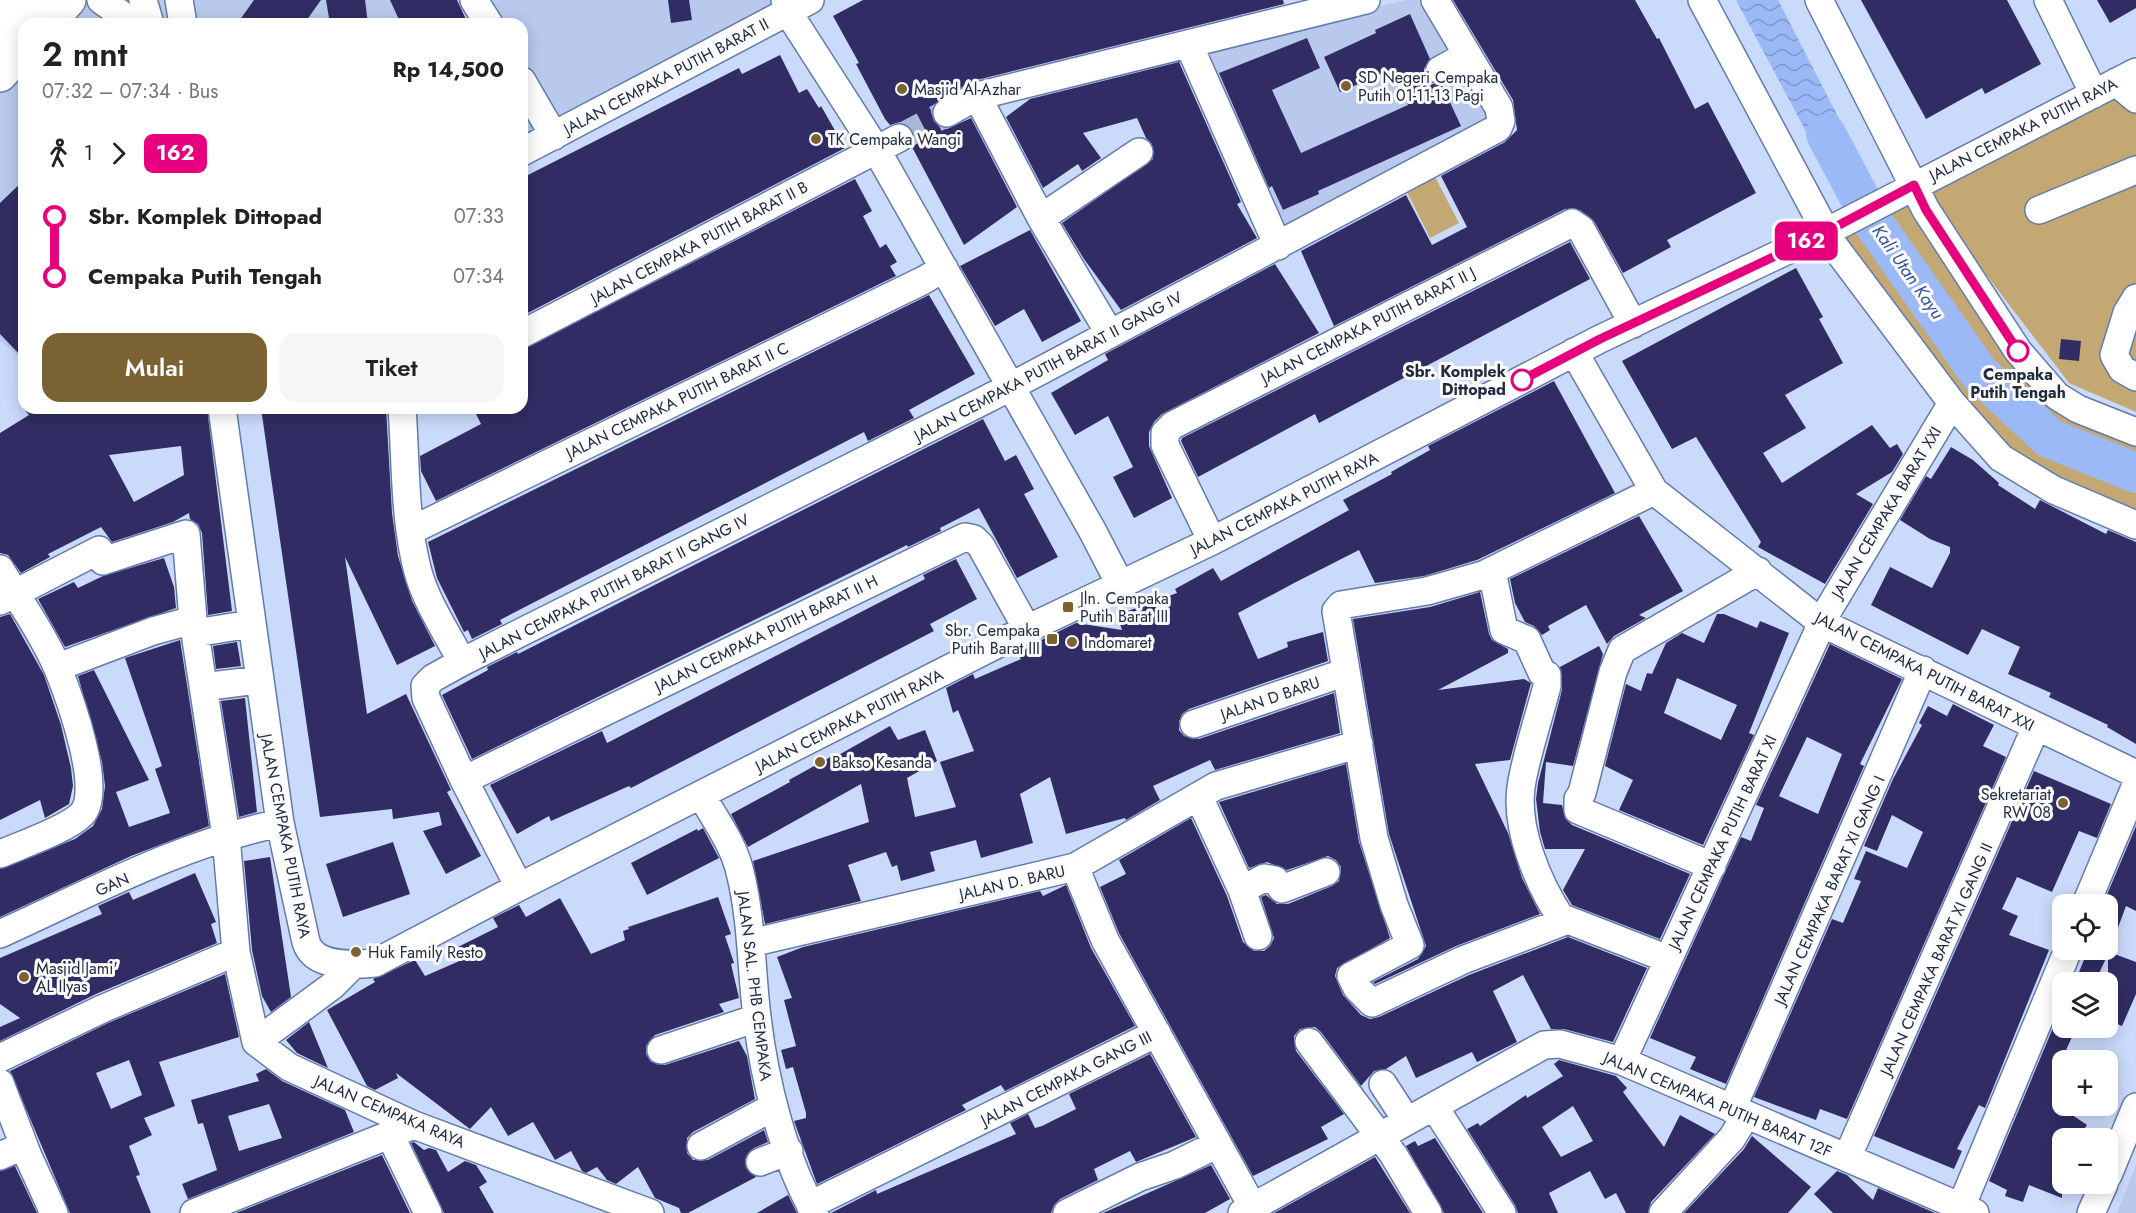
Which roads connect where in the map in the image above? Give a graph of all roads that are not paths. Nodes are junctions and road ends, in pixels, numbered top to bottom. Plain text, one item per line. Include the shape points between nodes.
1 (9, 0) edge
2 (38, 0) edge
3 (69, 0) edge
4 (101, 0) edge
5 (143, 0) edge
6 (179, 0) edge
7 (474, 0) edge
8 (1366, 0) edge
9 (1435, 0) edge
10 (1702, 0) edge
11 (1819, 0) edge
12 (2048, 0) edge
13 (794, 4) edge
14 (0, 10) edge
15 (21, 18) edge
16 (52, 18) edge
17 (126, 18) edge
18 (148, 18) edge
19 (182, 18) edge
20 (485, 18) edge
21 (18, 21) edge
22 (0, 40) edge
23 (1189, 45) junction
24 (1467, 55) junction
25 (18, 56) edge
26 (1440, 70) dead end
27 (0, 75) edge
28 (2120, 87) edge
29 (528, 91) edge
30 (977, 96) junction
31 (947, 113) tunnel mouth
32 (554, 136) junction
33 (888, 143) junction
34 (528, 149) edge
35 (1139, 152) dead end
36 (2136, 170) edge
37 (1904, 190) junction
38 (2039, 210) dead end
39 (1041, 218) junction
40 (1832, 230) junction
41 (1278, 246) junction
42 (944, 268) junction
43 (2136, 298) edge
44 (1633, 324) junction
45 (528, 331) edge
46 (1110, 334) junction
47 (1574, 352) junction
48 (2136, 377) edge
49 (1009, 388) junction
50 (1952, 402) junction
51 (223, 414) edge
52 (402, 414) edge
53 (2136, 432) edge
54 (1654, 491) junction
55 (2136, 525) edge
56 (410, 531) junction
57 (1212, 541) junction
58 (1492, 571) junction
59 (1758, 571) junction
60 (1120, 584) junction
61 (5, 587) edge
62 (1822, 623) junction
63 (251, 624) junction
64 (194, 626) junction
65 (1027, 629) junction
66 (462, 662) junction
67 (58, 667) junction
68 (1923, 670) junction
69 (1346, 672) junction
70 (258, 680) junction
71 (203, 687) junction
72 (1194, 724) dead end
73 (2036, 727) junction
74 (1359, 744) junction
75 (2136, 774) edge
76 (464, 780) junction
77 (2136, 785) edge
78 (701, 795) junction
79 (1199, 797) junction
80 (280, 823) junction
81 (226, 836) junction
82 (0, 854) edge
83 (1712, 866) junction
84 (1075, 867) junction
85 (1326, 872) dead end
86 (519, 887) junction
87 (1242, 890) junction
88 (2090, 894) edge
89 (1566, 920) junction
90 (0, 934) edge
91 (1258, 936) dead end
92 (751, 942) junction
93 (236, 952) junction
94 (1668, 959) junction
95 (2064, 960) edge
96 (352, 966) junction
97 (757, 1018) junction
98 (1157, 1033) junction
99 (256, 1042) junction
100 (1309, 1042) dead end
101 (661, 1050) dead end
102 (0, 1058) edge
103 (1622, 1061) junction
104 (0, 1083) edge
105 (1383, 1083) dead end
106 (1434, 1106) junction
107 (773, 1107) junction
108 (2136, 1107) edge
109 (1739, 1112) junction
110 (1407, 1121) junction
111 (414, 1125) junction
112 (390, 1135) junction
113 (1380, 1136) junction
114 (1218, 1144) junction
115 (701, 1146) dead end
116 (2118, 1150) edge
117 (789, 1151) junction
118 (1847, 1158) junction
119 (760, 1162) dead end
120 (2100, 1194) edge
121 (813, 1209) edge
122 (1968, 1210) edge
123 (1251, 1211) edge
124 (198, 1212) edge
125 (54, 1213) edge
126 (428, 1213) edge
127 (650, 1213) edge
128 (1067, 1213) edge
129 (1428, 1213) edge
130 (1502, 1213) edge
131 (1663, 1213) edge
132 (2091, 1213) edge

1 - 14 street
2 - 15 main road
3 - 16 main road
4 - 17 street
5 - 18 street
6 - 19 street
7 - 20 street
8 - 23 street
9 - 24 street, JALAN CEMPAKA PUTIH BARAT II GANG IV
10 - 40 street
11 - 37 street
12 - 28 street
13 - 32 street, JALAN CEMPAKA PUTIH BARAT II
13 - 33 street
21 - 22 main road
23 - 30 street
23 - 41 street
24 - 26 street
24 - 41 street, JALAN CEMPAKA PUTIH BARAT II GANG IV via 1499,108 1498,128
25 - 27 main road
28 - 37 street, JALAN CEMPAKA PUTIH RAYA
29 - 32 street
30 - 31 street
30 - 39 street
32 - 34 street, JALAN CEMPAKA PUTIH BARAT II
33 - 42 street
33 - 45 street, JALAN CEMPAKA PUTIH BARAT II B
35 - 39 street
36 - 38 street
37 - 40 street, JALAN CEMPAKA PUTIH RAYA
37 - 53 street via 1926,210 2042,382 2078,409
39 - 46 street
40 - 44 street, JALAN CEMPAKA PUTIH RAYA
40 - 50 street via 1848,266
41 - 46 street, JALAN CEMPAKA PUTIH BARAT II GANG IV
42 - 49 street
42 - 56 street, JALAN CEMPAKA PUTIH BARAT II C
43 - 48 street via 2127,312 2114,355 2122,369
44 - 47 street, JALAN CEMPAKA PUTIH RAYA
44 - 57 street, JALAN CEMPAKA PUTIH BARAT II J via 1581,230 1572,223 1184,420 1165,433 1165,445
46 - 49 street, JALAN CEMPAKA PUTIH BARAT II GANG IV
47 - 54 street, JALAN CEMPAKA PUTIH BARAT XXI
47 - 57 street, JALAN CEMPAKA PUTIH RAYA
49 - 60 street
49 - 66 street, JALAN CEMPAKA PUTIH BARAT II GANG IV
50 - 55 street via 2001,458 2054,490
50 - 62 street, JALAN CEMPAKA BARAT XXI
51 - 63 street, JALAN CEMPAKA PUTIH RAYA
52 - 56 street
54 - 58 street
54 - 59 street, JALAN CEMPAKA PUTIH BARAT XXI
56 - 66 street via 424,590
57 - 60 street, JALAN CEMPAKA PUTIH RAYA
58 - 69 street via 1427,591 1339,606 1336,611
58 - 89 street via 1504,630 1527,640 1542,673 1547,675 1522,782 1522,814 1528,846 1552,904
59 - 62 street, JALAN CEMPAKA PUTIH BARAT XXI
59 - 83 street via 1622,650 1612,672 1578,799 1578,810
60 - 65 street, JALAN CEMPAKA PUTIH RAYA
61 - 64 street via 99,550 103,561 186,534
61 - 67 street
62 - 68 street, JALAN CEMPAKA PUTIH BARAT XXI
62 - 83 street, JALAN CEMPAKA PUTIH BARAT XI
63 - 64 street
63 - 70 street, JALAN CEMPAKA PUTIH RAYA
64 - 67 street via 153,631
64 - 71 street
65 - 76 street, JALAN CEMPAKA PUTIH BARAT II H via 981,546 965,537
65 - 78 street, JALAN CEMPAKA PUTIH RAYA
66 - 76 street, JALAN CEMPAKA PUTIH BARAT II GANG IV via 433,678 426,686 426,698
67 - 82 street via 86,756 90,802 83,814 70,823
68 - 73 street, JALAN CEMPAKA PUTIH BARAT XXI
68 - 109 street, JALAN CEMPAKA BARAT XI GANG I
69 - 72 street, JALAN D BARU
69 - 74 street
70 - 71 street
70 - 80 street, JALAN CEMPAKA PUTIH RAYA
71 - 81 street
73 - 75 street, JALAN CEMPAKA PUTIH BARAT XXI
73 - 118 street, JALAN CEMPAKA BARAT XI GANG II
74 - 79 street, JALAN D. BARU via 1216,786
74 - 89 street via 1374,838 1400,925 1410,945 1351,976 1372,1003 1463,960
76 - 86 street, JALAN CEMPAKA PUTIH BARAT II GANG IV
77 - 88 street
78 - 86 street, JALAN CEMPAKA PUTIH RAYA
78 - 92 street, JALAN SAL. PHB CEMPAKA via 740,871
79 - 84 street, JALAN D. BARU
79 - 87 street
80 - 81 street, GAN
80 - 96 street, JALAN CEMPAKA PUTIH RAYA via 308,949 317,957
81 - 90 street, GAN
81 - 93 street
83 - 94 street, JALAN CEMPAKA PUTIH BARAT XI
84 - 92 street, JALAN D. BARU
84 - 98 street, JALAN CEMPAKA GANG III via 1105,940
85 - 87 street via 1282,889 1275,880 1264,878
86 - 96 street, JALAN CEMPAKA PUTIH RAYA via 375,963
87 - 91 street
89 - 94 street
92 - 97 street, JALAN SAL. PHB CEMPAKA
93 - 99 street
93 - 102 street
94 - 103 street, JALAN CEMPAKA PUTIH BARAT XI
95 - 122 street
96 - 99 street via 332,986
97 - 101 street
97 - 107 street, JALAN SAL. PHB CEMPAKA
98 - 114 street
98 - 121 street, JALAN CEMPAKA GANG III
99 - 111 street, JALAN CEMPAKA RAYA via 289,1067
100 - 113 street
103 - 106 street, JALAN CEMPAKA PUTIH BARAT 12F via 1560,1044 1544,1045
103 - 109 street, JALAN CEMPAKA PUTIH BARAT 12F
104 - 125 street
105 - 110 street
106 - 110 street, JALAN CEMPAKA PUTIH BARAT 12F
106 - 130 street
107 - 115 street
107 - 117 street, JALAN SAL. PHB CEMPAKA
108 - 116 street
109 - 118 street, JALAN CEMPAKA PUTIH BARAT 12F
109 - 131 street, JALAN CEMPAKA BARAT XI GANG I via 1732,1138
110 - 113 street, JALAN CEMPAKA PUTIH BARAT 12F
111 - 112 street
111 - 127 street, JALAN CEMPAKA RAYA
112 - 124 street
112 - 126 street
113 - 123 street, JALAN CEMPAKA PUTIH BARAT 12F
113 - 129 street
114 - 123 street
114 - 128 street
117 - 119 street
117 - 121 street, JALAN SAL. PHB CEMPAKA
118 - 122 street, JALAN CEMPAKA PUTIH BARAT 12F
120 - 132 street

